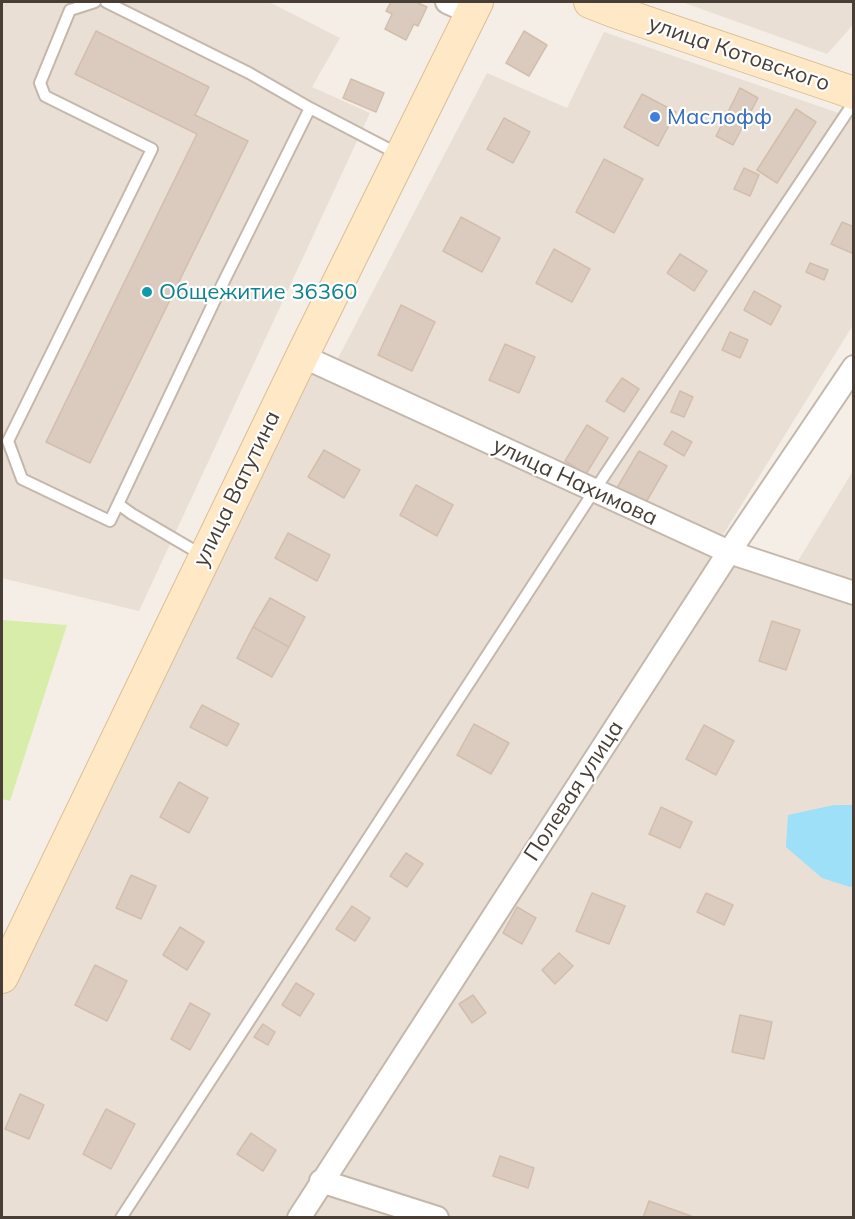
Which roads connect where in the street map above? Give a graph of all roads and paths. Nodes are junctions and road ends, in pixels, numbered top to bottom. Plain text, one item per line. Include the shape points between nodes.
1 (95, 2) edge
2 (106, 2) edge
3 (590, 2) edge
4 (465, 5) edge
5 (851, 89) edge
6 (310, 108) junction
7 (402, 156) junction
8 (302, 356) junction
9 (854, 367) edge
10 (594, 491) junction
11 (118, 504) junction
12 (729, 552) junction
13 (205, 557) junction
14 (854, 593) edge
15 (2, 977) edge
16 (321, 1181) junction
17 (121, 1218) edge
18 (299, 1218) edge
19 (437, 1218) edge

1 - 11 lane via 70,10 40,84 45,96 152,149 8,441 22,479 110,521
2 - 6 lane
3 - 5 street, улица Котовского
4 - 7 street, улица Ватутина
5 - 10 lane
6 - 7 lane
6 - 11 lane
7 - 8 street, улица Ватутина
8 - 10 street, улица Нахимова
8 - 13 street, улица Ватутина
9 - 12 street, Полевая улица
10 - 12 street, улица Нахимова
10 - 17 lane
11 - 13 lane
12 - 14 street, улица Нахимова
12 - 16 street, Полевая улица
13 - 15 street, улица Ватутина
16 - 18 street, Полевая улица
16 - 19 street

